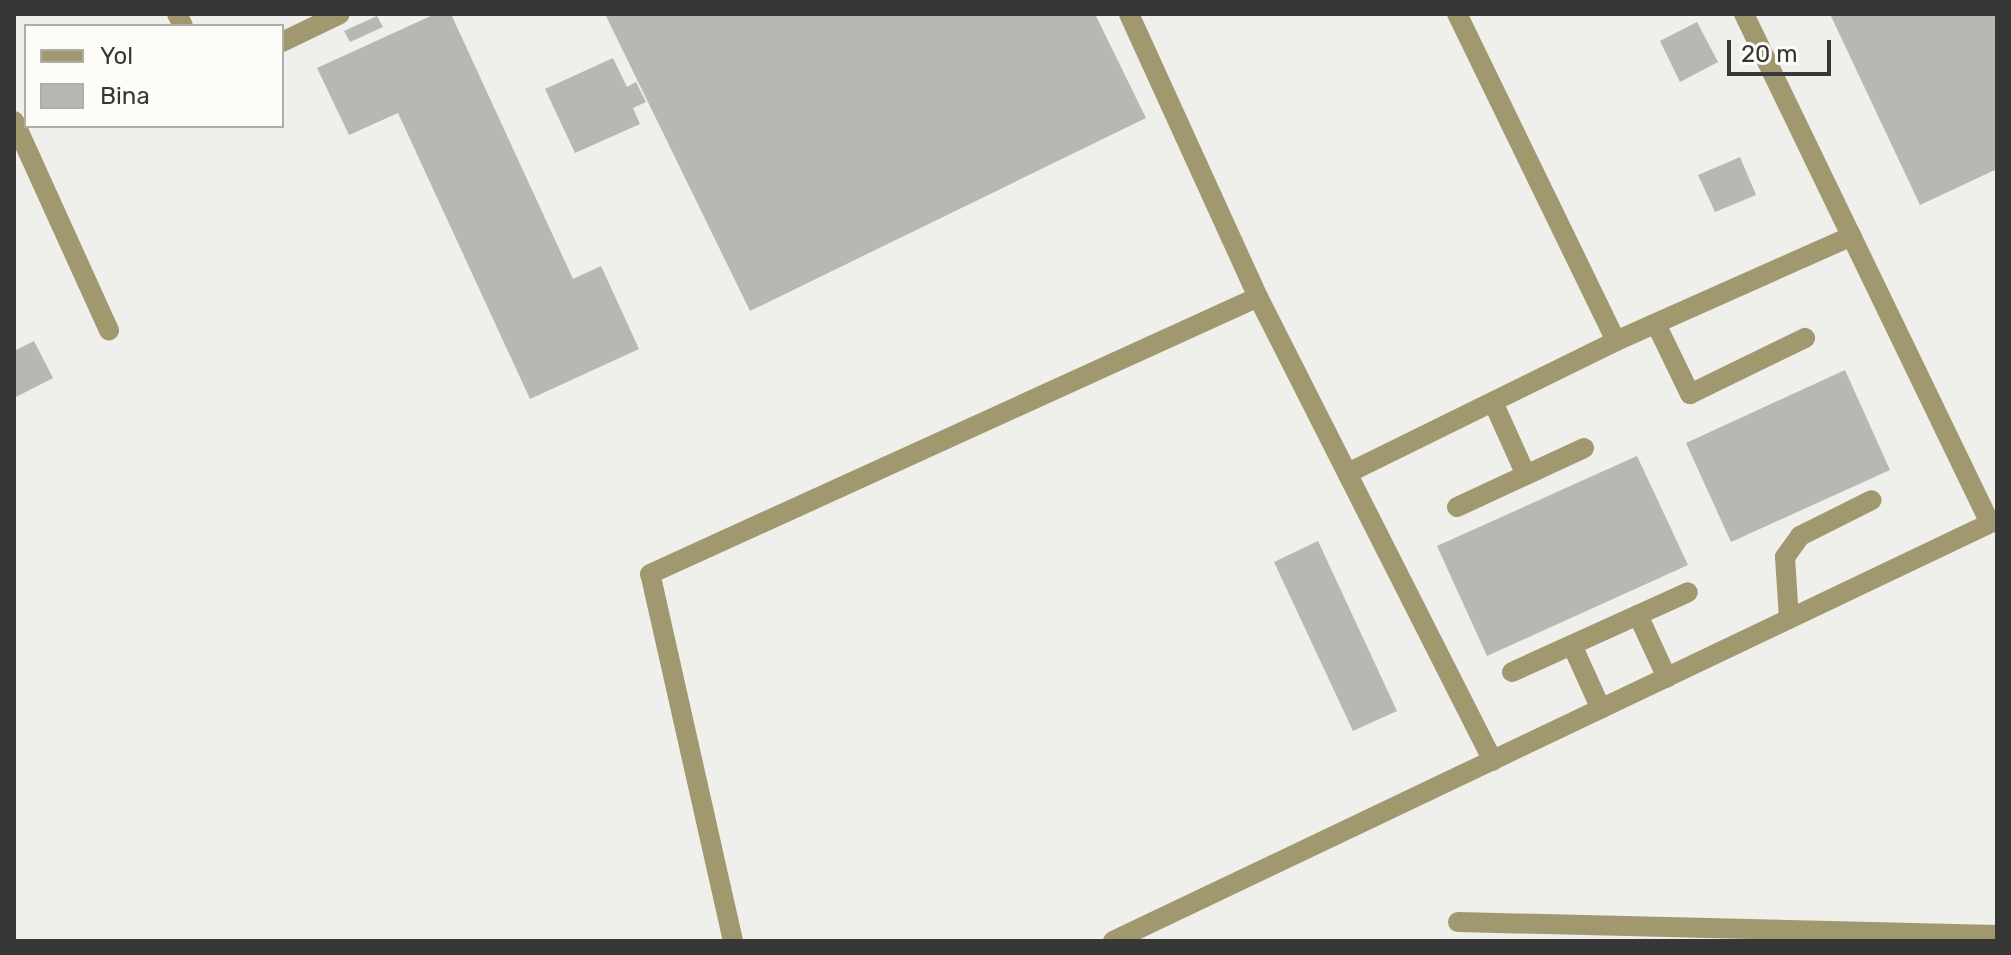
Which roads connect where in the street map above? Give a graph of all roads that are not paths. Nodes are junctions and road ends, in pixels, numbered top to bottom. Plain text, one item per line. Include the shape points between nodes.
1 (340, 14) edge
2 (1129, 14) edge
3 (1457, 14) edge
4 (1744, 14) edge
5 (284, 41) edge
6 (14, 121) edge
7 (1852, 236) junction
8 (1258, 297) junction
9 (1656, 324) junction
10 (109, 330) dead end
11 (1805, 338) dead end
12 (1616, 341) junction
13 (1493, 402) junction
14 (1584, 448) dead end
15 (1348, 473) junction
16 (1526, 475) junction
17 (1872, 500) dead end
18 (1457, 507) dead end
19 (1993, 521) edge
20 (1688, 592) dead end
21 (1638, 615) junction
22 (1789, 619) junction
23 (1572, 645) junction
24 (1512, 672) dead end
25 (1667, 678) junction
26 (1601, 709) junction
27 (1493, 761) junction
28 (1458, 922) dead end
29 (1997, 935) edge
30 (733, 941) edge
31 (1113, 941) edge

1 - 5 street
2 - 8 street
3 - 12 street
4 - 7 street
6 - 10 street
7 - 9 street
7 - 19 street
8 - 15 street
8 - 30 street via 650,574
9 - 11 street via 1690,394
9 - 12 street
12 - 13 street
13 - 15 street
13 - 16 street
14 - 16 street
15 - 27 street
16 - 18 street
17 - 22 street via 1800,536 1785,557
19 - 22 street
20 - 21 street
21 - 23 street
21 - 25 street
22 - 25 street
23 - 24 street
23 - 26 street
25 - 26 street
26 - 27 street
27 - 31 street
28 - 29 street

